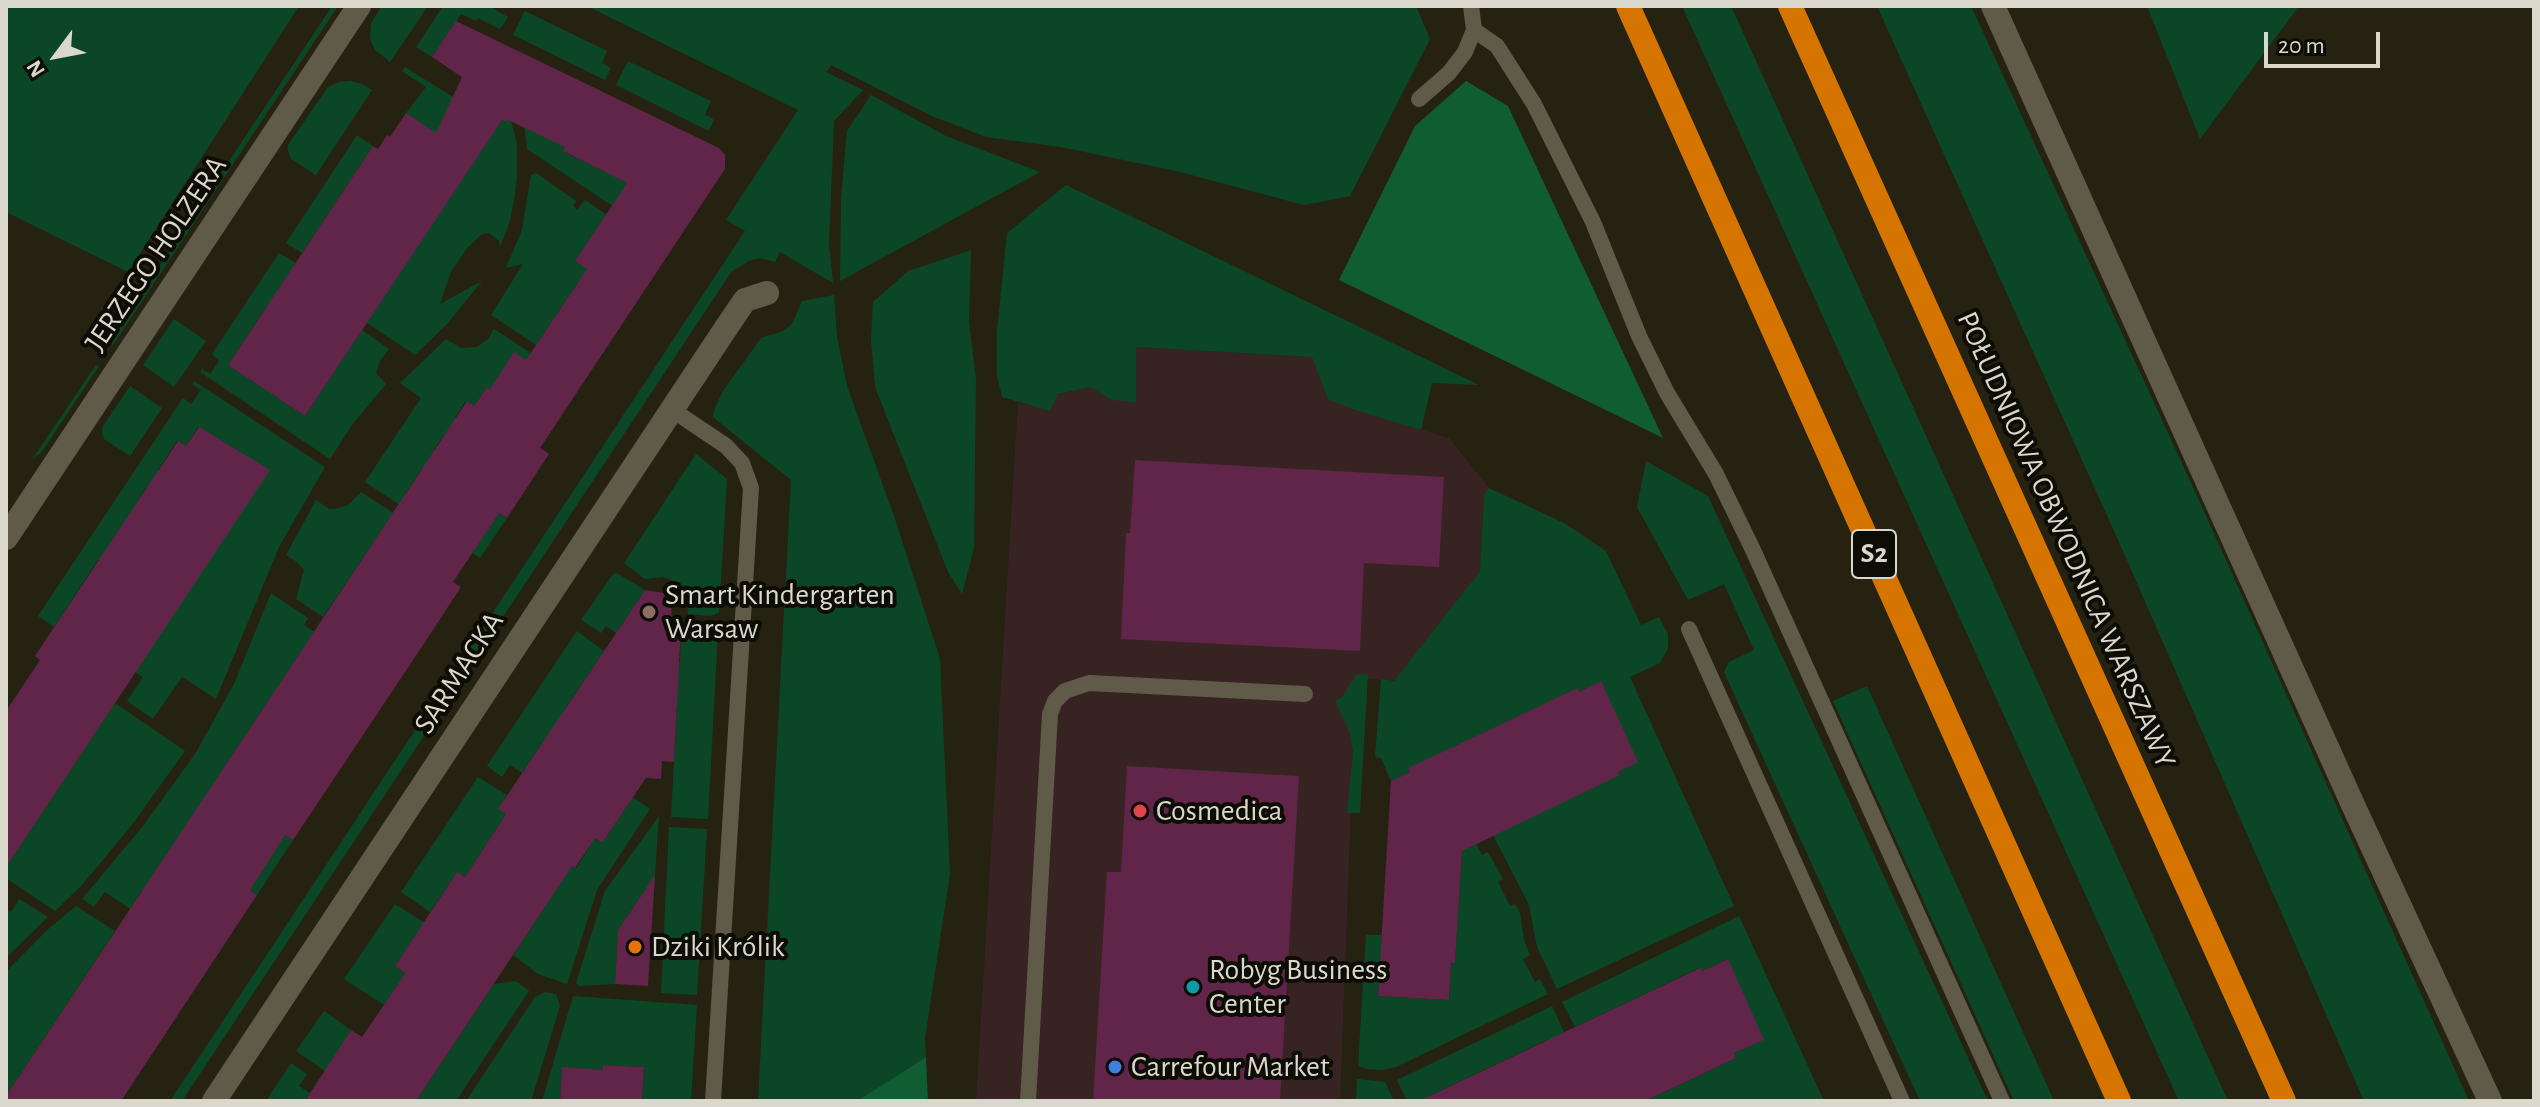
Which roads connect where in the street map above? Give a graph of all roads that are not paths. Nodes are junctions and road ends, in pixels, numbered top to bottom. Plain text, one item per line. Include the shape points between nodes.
1 (359, 6) edge
2 (1471, 6) edge
3 (1628, 6) edge
4 (1790, 6) edge
5 (1993, 6) edge
6 (1474, 30) junction
7 (1419, 99) dead end
8 (767, 293) dead end
9 (671, 409) junction
10 (6, 538) edge
11 (1689, 629) dead end
12 (1305, 694) dead end
13 (214, 1101) edge
14 (713, 1101) edge
15 (1028, 1101) edge
16 (1902, 1101) edge
17 (2002, 1101) edge
18 (2119, 1101) edge
19 (2284, 1101) edge
20 (2490, 1101) edge

1 - 10 street, JERZEGO HOLZERA
2 - 6 lane
3 - 18 highway, S2
4 - 19 highway, POŁUDNIOWA OBWODNICA WARSZAWY
5 - 20 street
6 - 7 lane via 1449,73
6 - 17 lane via 1497,46 1534,104 1593,222 1653,365 1753,550
8 - 9 street, SARMACKA via 745,300
9 - 13 street, SARMACKA
9 - 14 lane via 726,446 742,463 751,488
11 - 16 lane
12 - 15 lane via 1089,683 1076,685 1055,701 1050,714

